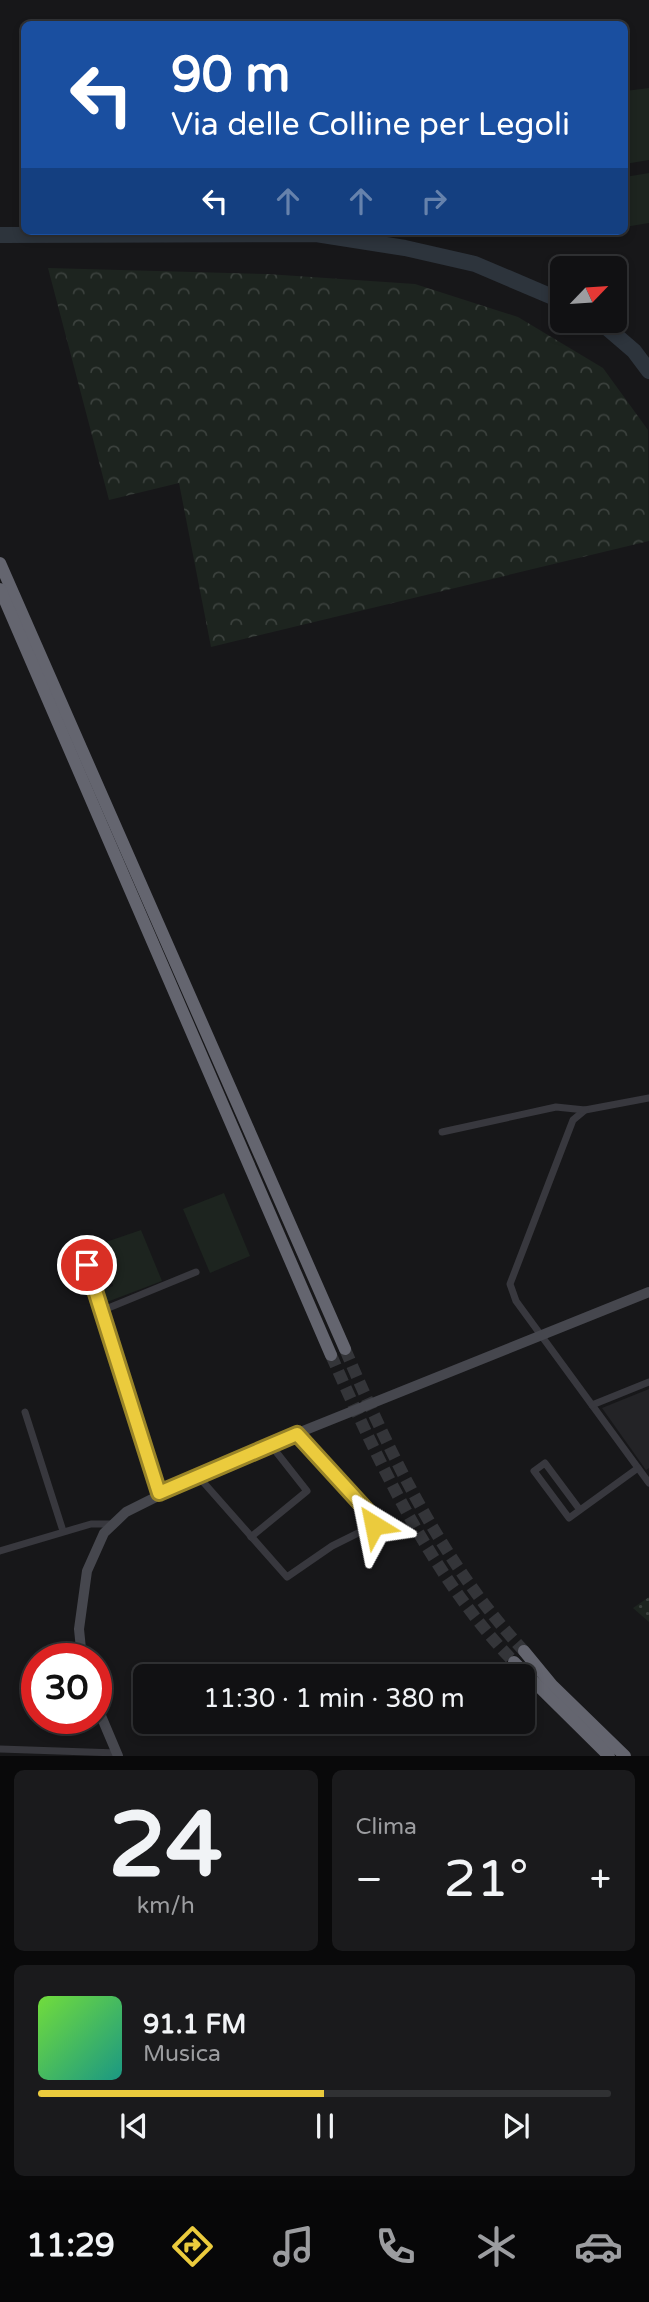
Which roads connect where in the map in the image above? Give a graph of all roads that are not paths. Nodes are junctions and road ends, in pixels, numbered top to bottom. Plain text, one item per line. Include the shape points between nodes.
1 (0, 563) edge
2 (0, 589) edge
3 (649, 1098) edge
4 (585, 1110) junction
5 (442, 1132) dead end
6 (80, 1241) dead end
7 (196, 1272) dead end
8 (649, 1292) edge
9 (101, 1311) junction
10 (543, 1336) junction
11 (345, 1349) tunnel mouth
12 (331, 1355) tunnel mouth
13 (649, 1382) edge
14 (592, 1405) junction
15 (25, 1412) dead end
16 (297, 1434) junction
17 (270, 1444) junction
18 (638, 1468) junction
19 (196, 1475) junction
20 (649, 1483) edge
21 (159, 1493) junction
22 (580, 1510) junction
23 (112, 1524) junction
24 (63, 1531) junction
25 (251, 1537) junction
26 (0, 1550) edge
27 (80, 1643) edge
28 (524, 1651) tunnel mouth
29 (514, 1662) tunnel mouth
30 (109, 1734) edge
31 (0, 1749) edge
32 (118, 1755) edge
33 (608, 1756) edge
34 (625, 1756) edge

1 - 11 highway
2 - 12 highway
3 - 4 street
4 - 5 street via 556,1107
4 - 10 street via 571,1123 511,1277 516,1301
6 - 9 street
7 - 9 street
8 - 10 street
9 - 21 street
10 - 14 street
10 - 16 street
13 - 14 street
14 - 18 street
15 - 24 street
16 - 17 street
16 - 25 street via 371,1515 374,1525 332,1546 287,1577
17 - 19 street
17 - 25 street via 307,1491
18 - 20 street
18 - 22 street
19 - 21 street
19 - 25 street
21 - 23 street
22 - 22 street via 545,1462 534,1471 569,1518
23 - 24 street
23 - 27 street via 98,1543 88,1571
24 - 26 street
28 - 34 highway
29 - 33 highway
30 - 32 street
31 - 32 street

